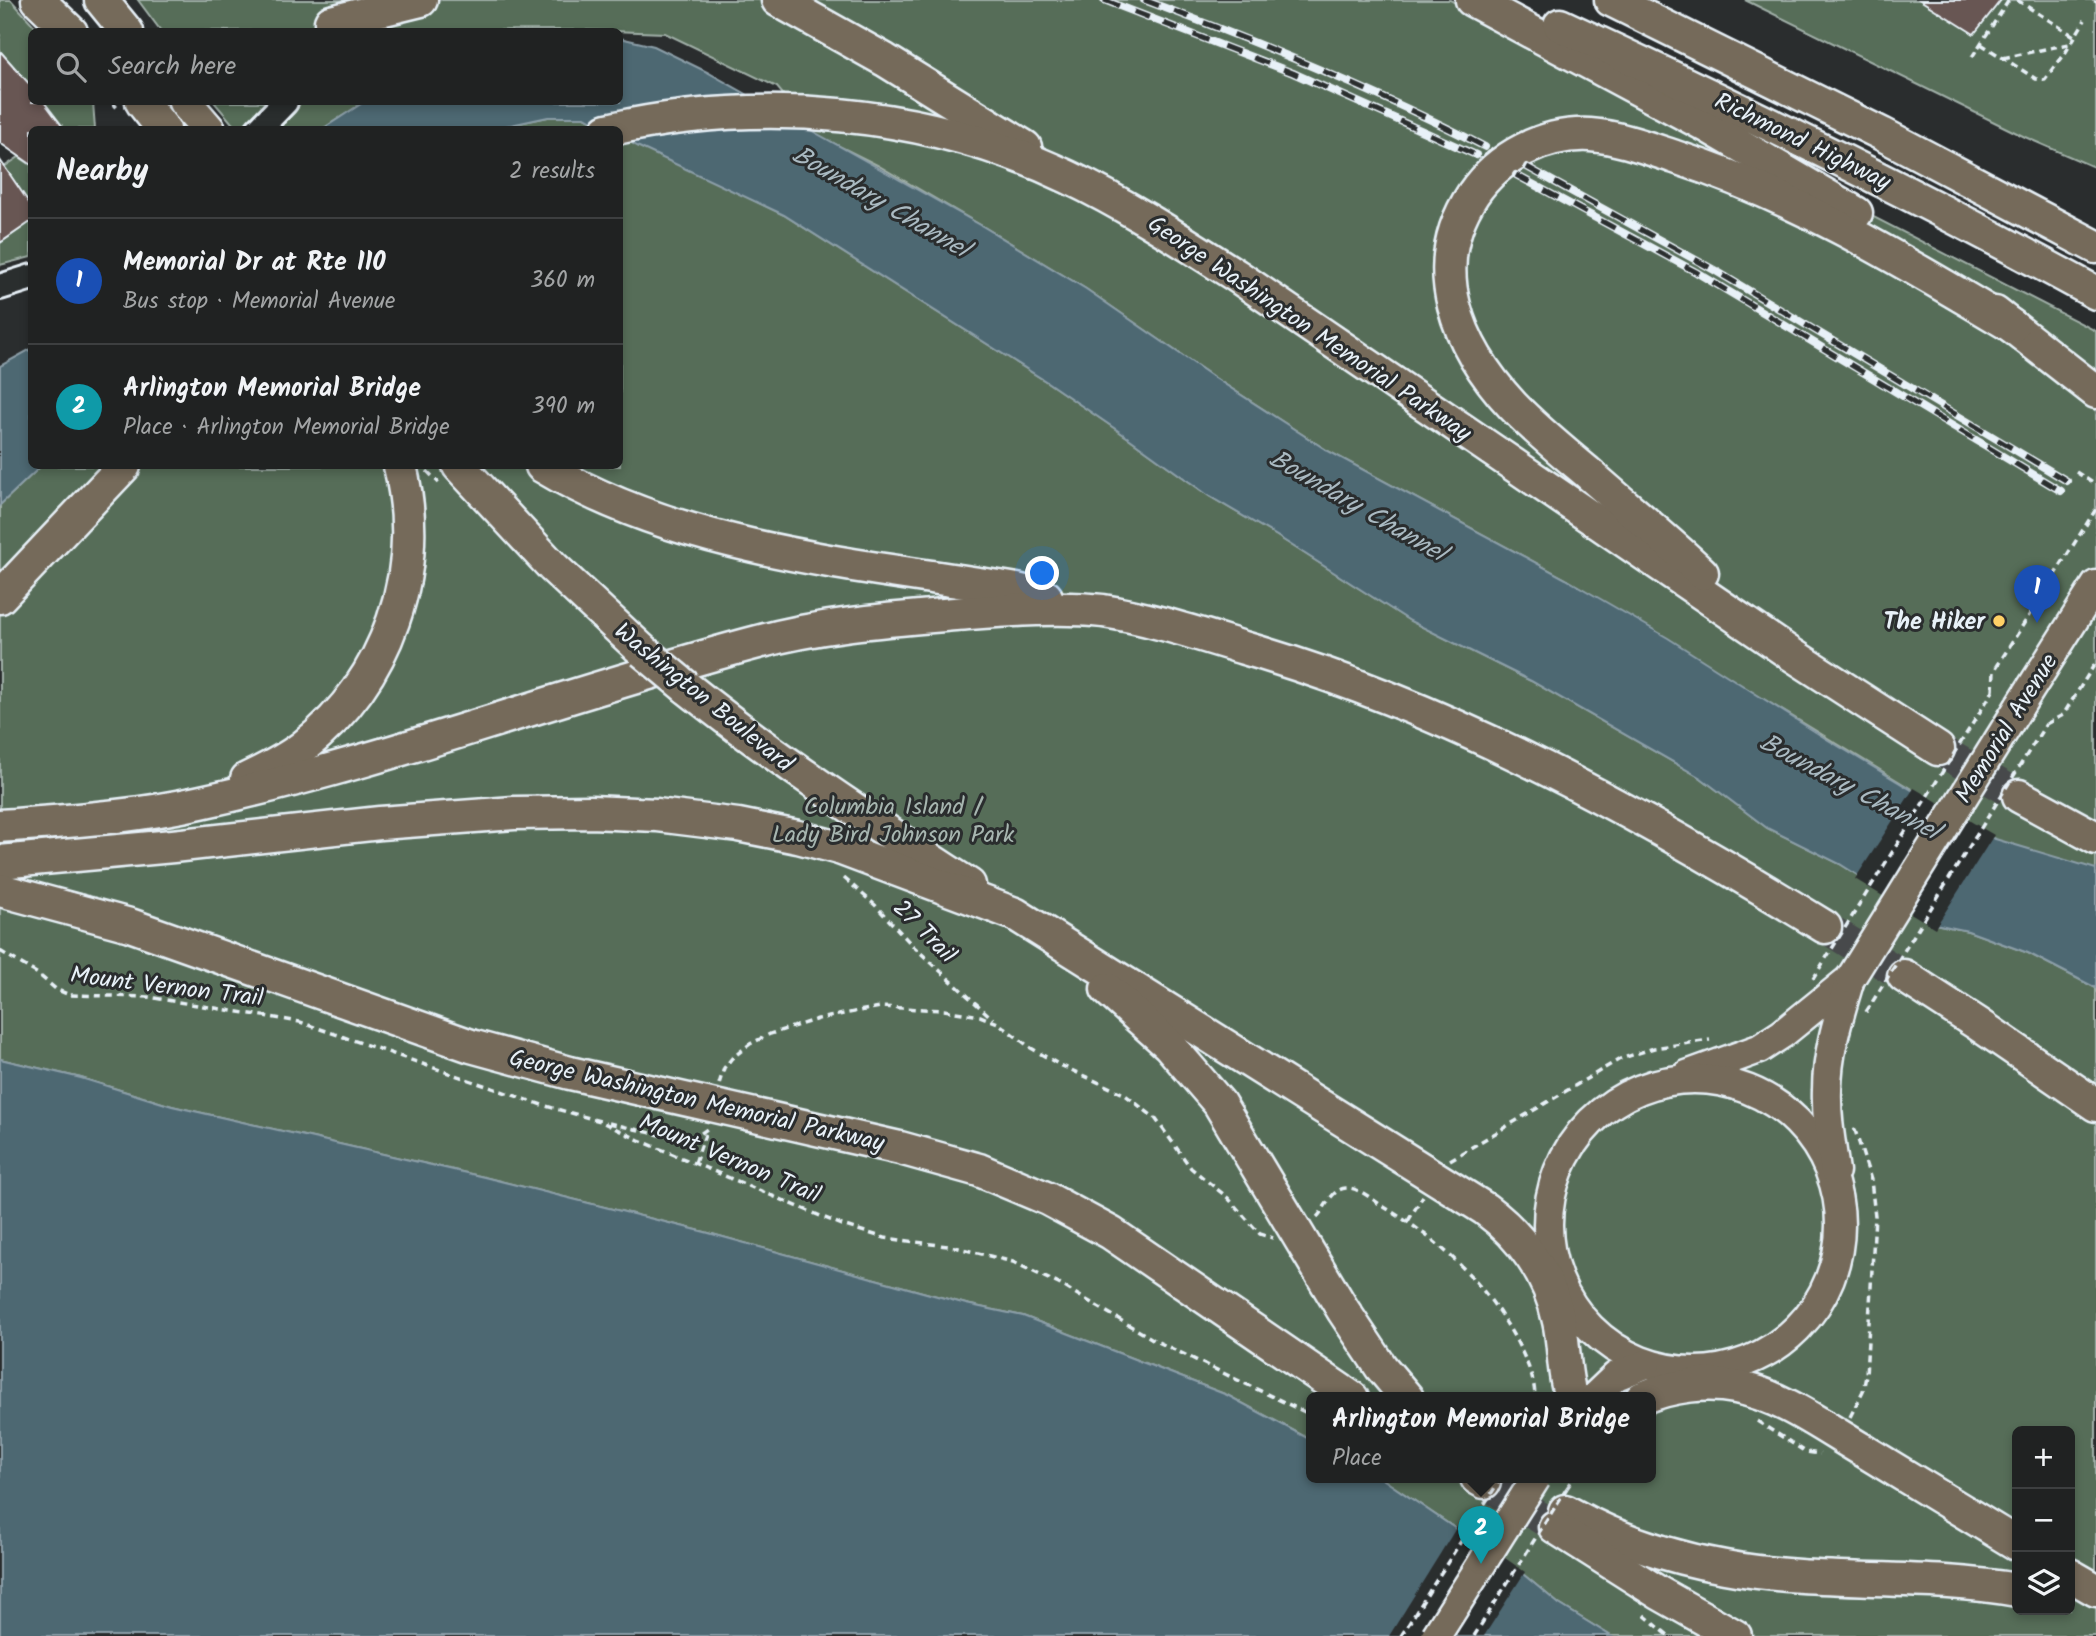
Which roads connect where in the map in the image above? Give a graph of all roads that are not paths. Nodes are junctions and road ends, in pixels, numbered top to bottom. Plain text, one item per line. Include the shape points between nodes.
1 (38, 0) edge
2 (62, 0) edge
3 (102, 0) edge
4 (126, 0) edge
5 (421, 0) edge
6 (778, 0) edge
7 (1472, 0) edge
8 (1505, 0) edge
9 (1611, 0) edge
10 (334, 13) edge
11 (67, 28) edge
12 (83, 28) edge
13 (124, 28) edge
14 (143, 28) edge
15 (144, 105) edge
16 (282, 105) edge
17 (161, 126) edge
18 (262, 126) edge
19 (623, 127) edge
20 (1066, 176) junction
21 (2096, 247) edge
22 (28, 278) edge
23 (0, 287) edge
24 (2096, 293) edge
25 (2012, 326) junction
26 (2070, 372) junction
27 (2096, 392) edge
28 (2096, 402) edge
29 (121, 469) edge
30 (401, 469) edge
31 (462, 469) edge
32 (548, 469) edge
33 (2096, 585) edge
34 (0, 597) edge
35 (1102, 611) junction
36 (1788, 652) junction
37 (1938, 750) tunnel mouth
38 (2019, 796) tunnel mouth
39 (196, 804) junction
40 (0, 826) edge
41 (2096, 838) edge
42 (0, 862) edge
43 (0, 890) edge
44 (1015, 914) junction
45 (1825, 927) tunnel mouth
46 (1056, 939) junction
47 (1904, 976) tunnel mouth
48 (1842, 992) junction
49 (1681, 1077) junction
50 (2096, 1105) edge
51 (1439, 1181) junction
52 (1837, 1188) junction
53 (1546, 1236) junction
54 (1563, 1286) junction
55 (1646, 1364) junction
56 (1711, 1371) junction
57 (1343, 1392) edge
58 (1402, 1392) edge
59 (1575, 1392) edge
60 (1575, 1392) edge
61 (1580, 1392) edge
62 (1656, 1394) edge
63 (1810, 1419) junction
64 (1533, 1483) edge
65 (2012, 1541) edge
66 (2075, 1578) edge
67 (2012, 1589) edge
68 (2096, 1590) edge
69 (2075, 1604) edge
70 (2096, 1611) edge
71 (1436, 1636) edge
72 (1735, 1636) edge

1 - 11 highway
2 - 12 highway
3 - 13 highway
4 - 14 highway
5 - 10 highway
6 - 20 highway via 896,67
7 - 25 highway via 1709,127 1848,208 1925,258
8 - 24 highway, Richmond Highway via 1863,170
9 - 21 highway, Richmond Highway via 1882,134
15 - 17 highway
16 - 18 street
19 - 20 highway, George Washington Memorial Parkway via 716,113 816,112 934,131
20 - 36 highway, George Washington Memorial Parkway via 1148,220 1290,311
22 - 23 street
25 - 26 highway
25 - 36 highway via 1813,213 1732,177 1626,142 1590,135 1552,139 1500,164 1476,190 1457,224 1449,272 1456,314 1484,369 1529,421
26 - 27 highway
26 - 28 highway
29 - 34 highway
30 - 39 highway via 409,528 406,572 395,620 374,665 341,710 302,748
31 - 44 highway, Washington Boulevard, bridge via 553,567 686,687 817,786
32 - 35 highway via 606,500 705,534 794,554 1017,590
33 - 48 main road, Memorial Avenue, bridge
35 - 39 highway via 920,616 797,632 330,770
35 - 45 highway via 1295,663 1452,723 1630,813
36 - 37 highway, George Washington Memorial Parkway
38 - 41 highway
39 - 40 highway
42 - 44 highway via 439,818 565,812 657,815 738,825 839,848
43 - 57 highway, George Washington Memorial Parkway via 130,925 471,1046 900,1148 992,1175 1081,1215 1121,1239
44 - 46 highway
46 - 51 highway
46 - 58 highway via 1169,1045 1219,1103 1343,1310
47 - 50 highway
48 - 49 main road, Memorial Avenue via 1759,1049
48 - 52 main road, Memorial Avenue via 1827,1089
49 - 52 main road via 1727,1085 1775,1108 1802,1130
49 - 53 main road, Memorial Avenue via 1635,1089 1586,1123 1555,1174 1547,1202
51 - 53 highway via 1494,1200
51 - 59 highway via 1506,1226 1525,1247 1551,1294
52 - 56 main road, Memorial Avenue via 1842,1249 1821,1304 1807,1321 1772,1346
53 - 54 main road, Memorial Avenue
54 - 55 main road via 1597,1333
54 - 60 main road via 1573,1318
55 - 56 main road
55 - 61 main road
56 - 63 highway via 1754,1378 1777,1388
62 - 63 highway via 1677,1387 1728,1385 1768,1397
63 - 65 highway
64 - 71 main road, bridge
66 - 68 highway
67 - 72 highway via 1726,1568 1628,1541 1562,1508 1659,1593
69 - 70 highway

